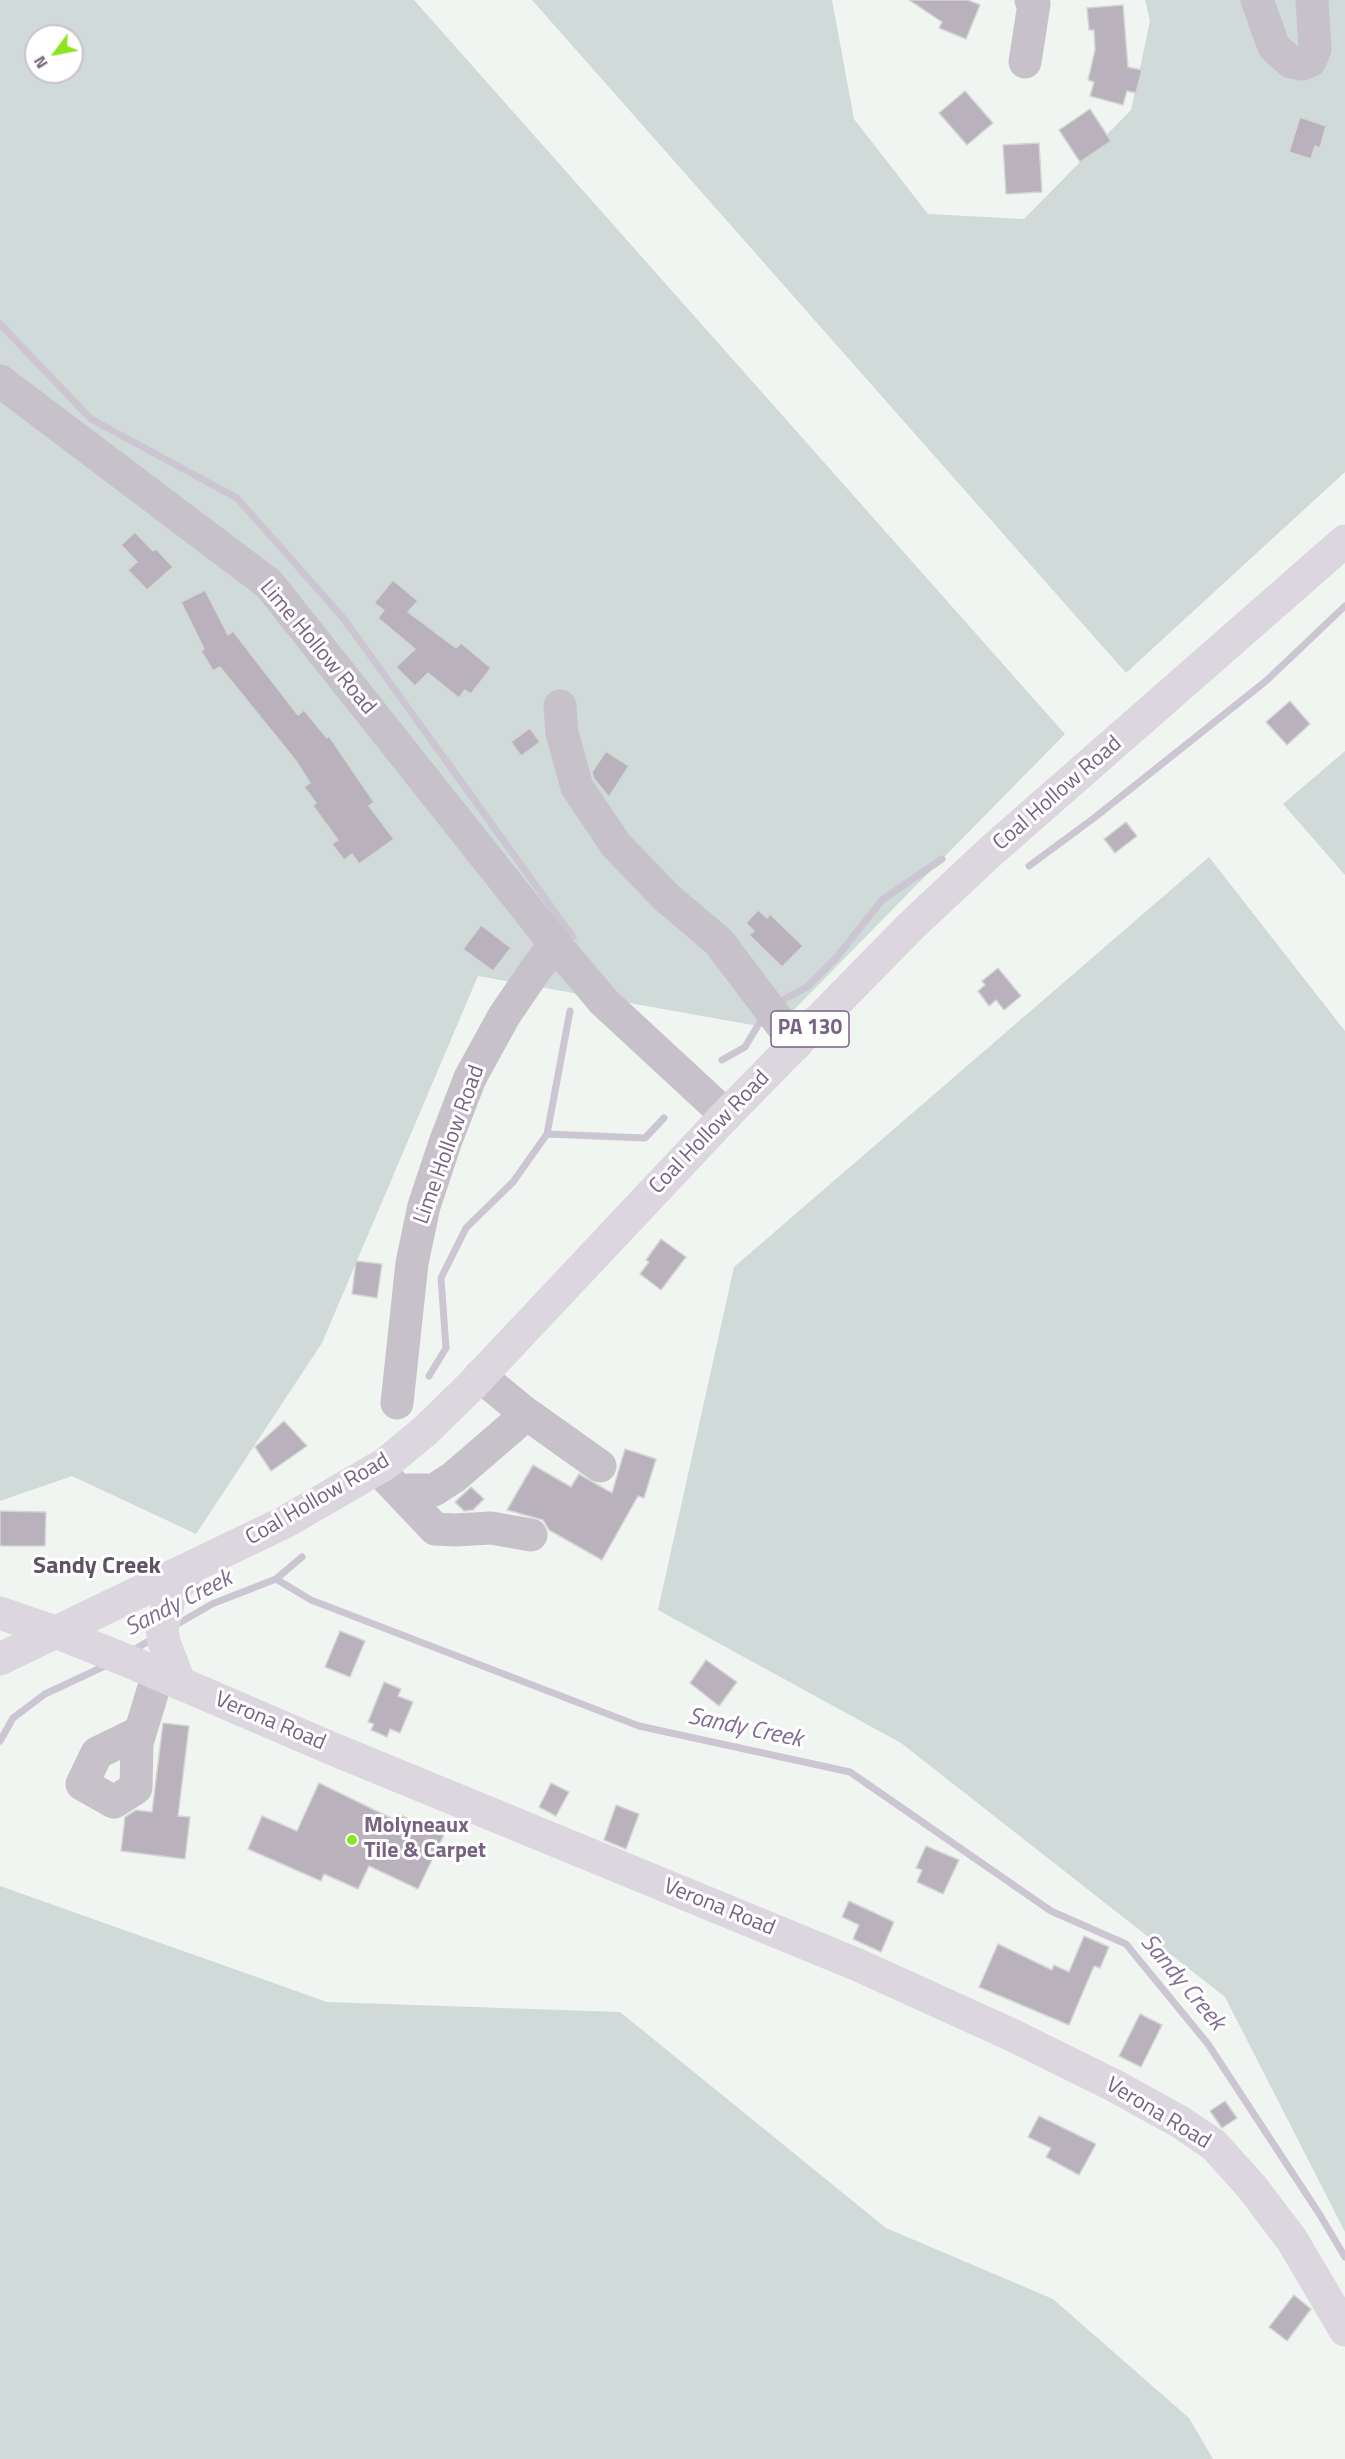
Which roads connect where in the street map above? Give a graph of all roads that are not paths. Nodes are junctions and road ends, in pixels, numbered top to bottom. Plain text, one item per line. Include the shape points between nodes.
1 (1031, 0) edge
2 (1257, 0) edge
3 (1312, 0) edge
4 (1025, 62) dead end
5 (0, 381) edge
6 (1345, 541) edge
7 (560, 706) dead end
8 (555, 944) junction
9 (781, 1023) junction
10 (726, 1115) junction
11 (480, 1376) junction
12 (397, 1403) dead end
13 (527, 1414) junction
14 (600, 1466) dead end
15 (388, 1480) junction
16 (531, 1535) dead end
17 (189, 1570) junction
18 (0, 1613) edge
19 (58, 1633) junction
20 (0, 1659) edge
21 (144, 1668) junction
22 (140, 1732) dead end
23 (1345, 2330) edge

1 - 4 street via 1034,4
2 - 3 street via 1274,47 1291,62 1302,64 1310,61 1315,49
5 - 8 street, Lime Hollow Road via 269,584
6 - 9 main road, Coal Hollow Road / PA 130 via 911,926
7 - 9 street via 562,733 578,788 616,845 719,942
8 - 10 street, Lime Hollow Road via 604,1002
8 - 12 street, Lime Hollow Road via 504,1016 476,1068 446,1140 424,1206 412,1263
9 - 10 main road, Coal Hollow Road / PA 130
10 - 11 main road, Coal Hollow Road / PA 130
11 - 13 street
11 - 15 main road, Coal Hollow Road / PA 130 via 425,1431
13 - 14 street
13 - 15 street via 434,1490
15 - 16 street via 435,1529 491,1528
15 - 17 main road, Coal Hollow Road / PA 130 via 285,1522
17 - 19 main road, Coal Hollow Road / PA 130
17 - 21 main road via 169,1599 165,1628
18 - 19 main road, Verona Road
19 - 20 main road, PA 130
19 - 21 main road, Verona Road
21 - 22 street
21 - 23 main road, Verona Road via 858,1965 1115,2086 1214,2145 1292,2240

